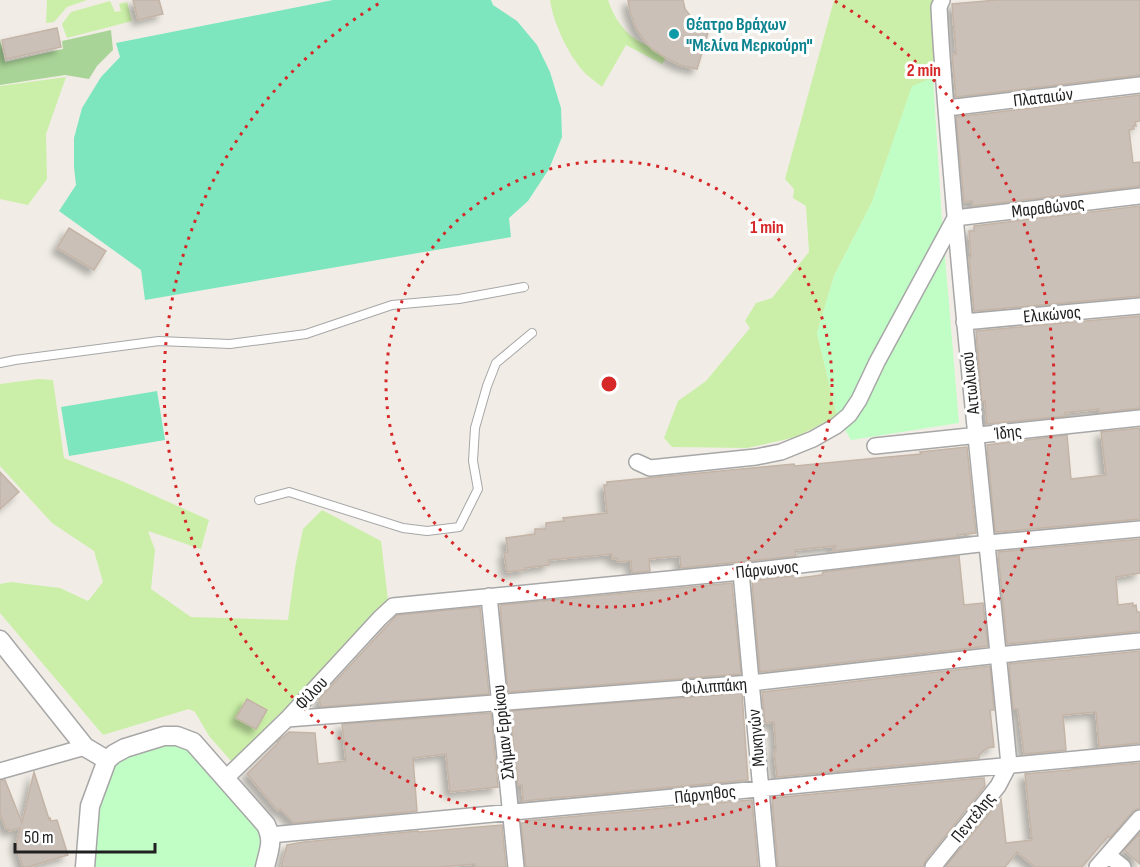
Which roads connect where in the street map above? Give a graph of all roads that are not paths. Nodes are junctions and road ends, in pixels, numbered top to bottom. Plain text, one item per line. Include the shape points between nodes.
1 (942, 0) edge
2 (1140, 85) edge
3 (947, 108) junction
4 (1140, 196) edge
5 (956, 218) junction
6 (524, 287) dead end
7 (1140, 306) edge
8 (964, 322) junction
9 (532, 333) dead end
10 (0, 363) edge
11 (1140, 418) edge
12 (976, 435) junction
13 (875, 446) dead end
14 (637, 462) dead end
15 (259, 500) dead end
16 (1140, 529) edge
17 (988, 543) junction
18 (741, 572) junction
19 (489, 596) junction
20 (393, 606) joint
21 (1140, 641) edge
22 (1, 644) edge
23 (999, 655) junction
24 (751, 683) junction
25 (500, 702) junction
26 (287, 719) junction
27 (86, 747) junction
28 (1140, 753) edge
29 (107, 760) junction
30 (1009, 765) junction
31 (0, 771) edge
32 (226, 778) junction
33 (761, 789) junction
34 (511, 813) junction
35 (1140, 818) edge
36 (270, 835) junction
37 (1108, 855) junction
38 (85, 867) edge
39 (265, 867) edge
40 (516, 867) edge
41 (768, 867) edge
42 (933, 867) edge
43 (1097, 867) edge
44 (1123, 867) edge

1 - 3 street, Αιτωλικού via 939,7
2 - 3 street, Πλαταιών
3 - 5 street, Αιτωλικού
4 - 5 street, Μαραθώνος
5 - 8 street, Αιτωλικού
5 - 14 street via 859,400 836,426 798,446 756,458 650,468
6 - 10 lane via 459,299 392,305 306,334 230,344 159,341
7 - 8 street, Ελικώνος
8 - 12 street, Αιτωλικού
9 - 15 lane via 496,363 487,386 475,428 473,461 478,489 459,527 427,531 403,528 289,492
11 - 12 street, Ίδης
12 - 13 street, Ίδης
12 - 17 street, Αιτωλικού
16 - 17 street, Πάρνωνος
17 - 18 street, Πάρνωνος
17 - 23 street, Αιτωλικού
18 - 19 street, Πάρνωνος
18 - 24 street, Μυκηνών
19 - 20 street, Πάρνωνος
19 - 25 street, Σλήμαν Ερρίκου
20 - 26 street, Φίλου
21 - 23 street, Φιλιππάκη
22 - 27 street
23 - 24 street, Φιλιππάκη
23 - 30 street, Αιτωλικού
24 - 25 street, Φιλιππάκη
24 - 33 street, Μυκηνών
25 - 26 street, Φιλιππάκη
25 - 34 street, Σλήμαν Ερρίκου
26 - 32 street, Φίλου
27 - 29 street
27 - 31 street
28 - 30 street, Πάρνηθος
29 - 32 street via 125,748 177,736 193,742
29 - 38 street via 90,806
30 - 33 street, Πάρνηθος
30 - 42 street, Πεντέλης via 998,786
32 - 36 street
33 - 34 street, Πάρνηθος
33 - 41 street, Μυκηνών
34 - 36 street, Πάρνηθος
34 - 40 street, Σλήμαν Ερρίκου
35 - 37 street
36 - 39 street
37 - 43 street
37 - 44 street

